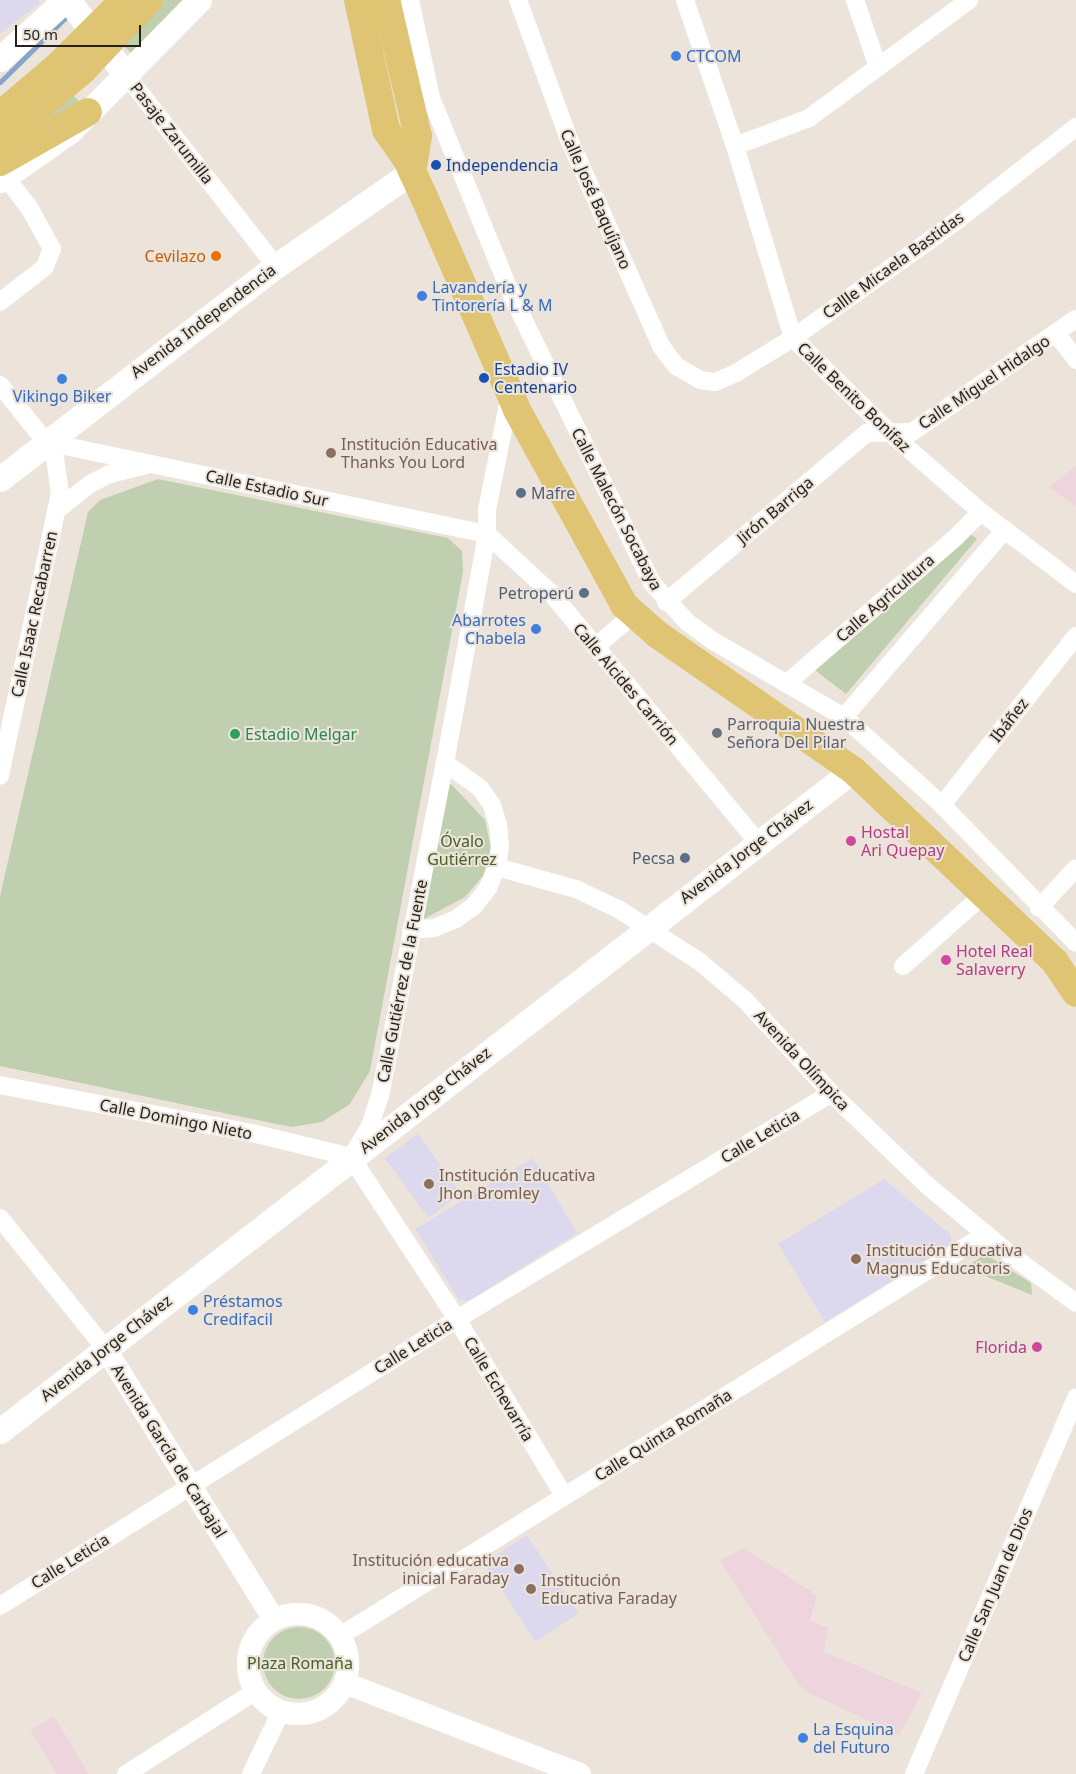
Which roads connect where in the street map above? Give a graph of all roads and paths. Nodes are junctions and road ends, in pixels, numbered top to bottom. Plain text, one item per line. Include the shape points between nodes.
1 (104, 0) edge
2 (124, 0) edge
3 (149, 0) edge
4 (199, 0) edge
5 (358, 0) edge
6 (378, 0) edge
7 (386, 0) edge
8 (410, 0) edge
9 (518, 0) edge
10 (685, 0) edge
11 (855, 0) edge
12 (969, 0) edge
13 (68, 1) edge
14 (0, 60) edge
15 (120, 67) junction
16 (878, 67) junction
17 (88, 112) joint
18 (1, 123) edge
19 (1076, 127) edge
20 (735, 146) junction
21 (409, 166) junction
22 (2, 173) edge
23 (276, 266) junction
24 (0, 302) edge
25 (1076, 319) edge
26 (1056, 333) junction
27 (792, 338) junction
28 (1076, 360) edge
29 (700, 380) joint
30 (0, 385) edge
31 (514, 403) junction
32 (889, 432) junction
33 (46, 442) junction
34 (154, 464) junction
35 (0, 479) edge
36 (56, 512) junction
37 (981, 512) junction
38 (1005, 530) junction
39 (487, 534) junction
40 (1076, 584) edge
41 (666, 602) junction
42 (632, 615) junction
43 (1076, 636) edge
44 (595, 647) junction
45 (787, 683) junction
46 (844, 716) junction
47 (446, 763) junction
48 (853, 770) junction
49 (0, 775) edge
50 (942, 804) junction
51 (757, 841) junction
52 (497, 867) junction
53 (1076, 868) edge
54 (982, 895) junction
55 (1039, 908) junction
56 (648, 926) junction
57 (411, 930) junction
58 (1076, 943) edge
59 (903, 966) dead end
60 (1076, 993) edge
61 (0, 1085) edge
62 (831, 1093) junction
63 (351, 1157) junction
64 (0, 1218) edge
65 (986, 1234) junction
66 (1076, 1304) edge
67 (457, 1319) junction
68 (105, 1348) junction
69 (1076, 1397) edge
70 (0, 1431) edge
71 (190, 1486) junction
72 (564, 1496) junction
73 (0, 1606) edge
74 (274, 1620) junction
75 (340, 1636) junction
76 (345, 1683) junction
77 (256, 1691) junction
78 (281, 1711) junction
79 (126, 1774) edge
80 (250, 1774) edge
81 (580, 1774) edge
82 (914, 1774) edge

1 - 18 main road via 35,69
2 - 18 main road
3 - 18 main road via 84,70
4 - 15 main road
5 - 21 main road via 386,130
6 - 21 main road via 405,115
7 - 21 main road via 418,136
8 - 41 street, Calle Malecón Socabaya via 431,98 512,296 632,545
9 - 29 street, Calle José Baquíjano via 569,139 661,346 676,366
10 - 20 street, Calle Benito Bonifaz
11 - 16 street
12 - 16 street
13 - 14 main road
13 - 15 main road, Pasaje Zarumilla
15 - 17 main road
15 - 23 street, Pasaje Zarumilla
16 - 20 street via 809,118
17 - 22 main road
19 - 27 street, Callle Micaela Bastidas via 959,219
20 - 27 street, Calle Benito Bonifaz
21 - 23 main road, Avenida Independencia
21 - 31 main road
22 - 24 street via 30,209 52,249 45,268
23 - 33 main road, Avenida Independencia
25 - 26 street, Calle Miguel Hidalgo
26 - 28 street
26 - 32 street, Calle Miguel Hidalgo via 912,432
27 - 29 street, Callle Micaela Bastidas via 736,373 715,382
27 - 32 street, Calle Benito Bonifaz
30 - 33 street, Calle Isaac Recabarren
31 - 39 street, Calle Gutiérrez de la Fuente via 487,510
31 - 42 main road via 596,558
32 - 37 street, Calle Benito Bonifaz
32 - 41 street, Jirón Barriga via 867,433
33 - 34 street, Calle Estadio Sur
33 - 35 main road, Avenida Independencia
33 - 36 street, Calle Isaac Recabarren via 60,476
34 - 36 street, Calle Isaac Recabarren via 96,480
34 - 39 street, Calle Estadio Sur
36 - 49 street, Calle Isaac Recabarren
37 - 38 street, Calle Benito Bonifaz
37 - 45 street, Calle Agricultura
38 - 40 street, Calle Benito Bonifaz
38 - 46 street
39 - 44 street, Calle Alcides Carrión via 551,593
39 - 47 street, Calle Gutiérrez de la Fuente
41 - 45 street, Calle Malecón Socabaya via 715,642
42 - 44 street
42 - 48 main road
43 - 50 street, Ibáñez
44 - 51 street, Calle Alcides Carrión
45 - 46 street, Calle Malecón Socabaya
46 - 50 street, Calle Malecón Socabaya
47 - 52 street via 480,788 492,805 500,846
47 - 57 street, Calle Gutiérrez de la Fuente
48 - 51 main road, Avenida Jorge Chávez
48 - 54 main road
50 - 55 street, Calle Malecón Socabaya
51 - 56 main road, Avenida Jorge Chávez
52 - 56 street, Avenida Olímpica via 576,890
52 - 57 street via 488,888 474,906 456,919 434,928
53 - 55 street
54 - 59 street
54 - 60 main road via 1055,962
55 - 58 street, Calle Malecón Socabaya
56 - 62 street, Avenida Olímpica via 700,962 745,1000
56 - 63 main road, Avenida Jorge Chávez
57 - 63 street, Calle Gutiérrez de la Fuente via 380,1096 370,1126
61 - 63 street, Calle Domingo Nieto via 252,1133
62 - 65 street, Avenida Olímpica via 928,1186
62 - 67 street, Calle Leticia
63 - 67 street, Calle Echevarría
63 - 68 main road, Avenida Jorge Chávez
64 - 68 street, Avenida García de Carbajal
65 - 66 street, Avenida Olímpica
65 - 72 street, Calle Quinta Romaña
67 - 71 street, Calle Leticia
67 - 72 street, Calle Echevarría
68 - 70 main road, Avenida Jorge Chávez
68 - 71 street, Avenida García de Carbajal
69 - 82 street, Calle San Juan de Dios
71 - 73 street, Calle Leticia
71 - 74 street, Avenida García de Carbajal
72 - 75 street, Calle Quinta Romaña
74 - 75 street via 296,1614 317,1618
74 - 77 street via 261,1630 252,1644 248,1661
75 - 76 street via 347,1651 349,1667
76 - 78 street via 326,1706 296,1714
76 - 81 street
77 - 78 street via 267,1704
77 - 79 street
78 - 80 street

